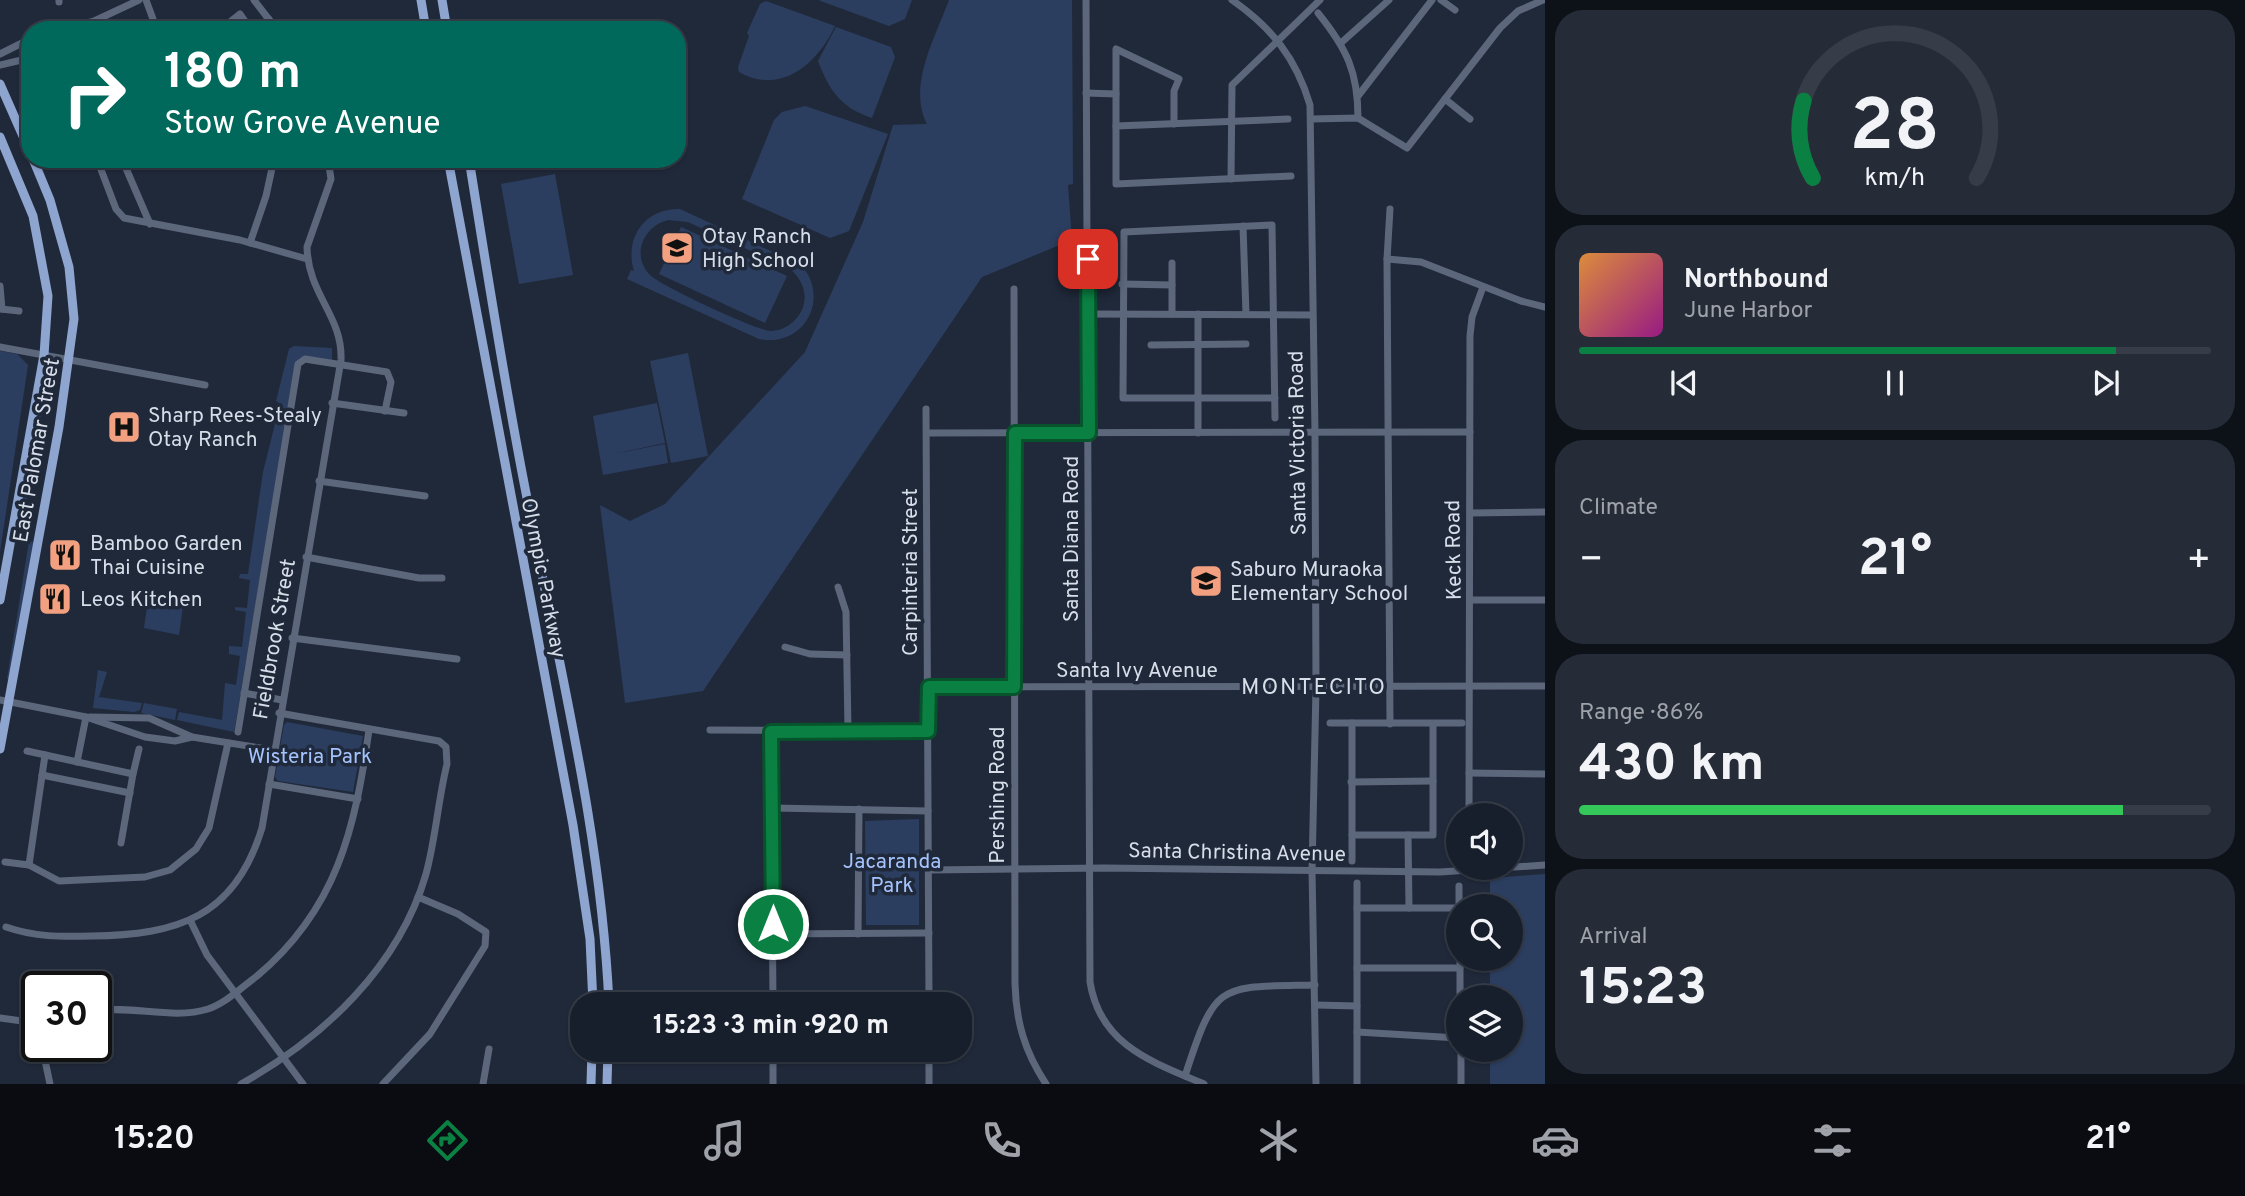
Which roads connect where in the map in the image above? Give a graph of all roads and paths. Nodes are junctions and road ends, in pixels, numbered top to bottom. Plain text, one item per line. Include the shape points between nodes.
1 (139, 0) edge
2 (146, 0) edge
3 (254, 0) edge
4 (421, 0) edge
5 (442, 0) edge
6 (1086, 0) edge
7 (1232, 0) edge
8 (1320, 0) edge
9 (1432, 0) edge
10 (1441, 0) edge
11 (1543, 0) edge
12 (1386, 1) edge
13 (1455, 10) dead end
14 (1318, 13) dead end
15 (269, 19) joint
16 (94, 21) edge
17 (154, 21) edge
18 (231, 21) edge
19 (246, 21) edge
20 (266, 21) edge
21 (424, 21) edge
22 (446, 21) edge
23 (1278, 37) junction
24 (1342, 42) junction
25 (21, 44) edge
26 (0, 54) edge
27 (21, 60) edge
28 (0, 65) edge
29 (0, 83) edge
30 (1086, 93) junction
31 (1116, 94) junction
32 (1358, 96) junction
33 (1445, 99) junction
34 (1358, 118) junction
35 (1288, 119) dead end
36 (1470, 119) dead end
37 (1311, 120) junction
38 (1232, 121) junction
39 (1174, 124) junction
40 (1116, 126) junction
41 (21, 131) edge
42 (0, 137) edge
43 (37, 168) edge
44 (100, 168) edge
45 (126, 168) edge
46 (271, 168) edge
47 (329, 168) edge
48 (450, 168) edge
49 (470, 168) edge
50 (1292, 176) dead end
51 (1231, 179) junction
52 (1390, 209) dead end
53 (150, 224) junction
54 (1243, 226) junction
55 (250, 243) junction
56 (307, 259) junction
57 (1387, 259) junction
58 (1172, 263) dead end
59 (1122, 284) junction
60 (1172, 285) junction
61 (0, 286) edge
62 (1483, 287) junction
63 (1014, 289) dead end
64 (1545, 307) edge
65 (1, 309) edge
66 (19, 310) dead end
67 (1088, 314) junction
68 (1122, 314) junction
69 (1172, 314) junction
70 (1198, 314) junction
71 (1246, 314) junction
72 (1274, 314) junction
73 (1312, 314) junction
74 (495, 315) junction
75 (477, 320) junction
76 (1246, 344) dead end
77 (1151, 345) dead end
78 (1198, 345) junction
79 (0, 347) edge
80 (44, 355) junction
81 (69, 359) junction
82 (339, 365) junction
83 (205, 385) dead end
84 (1198, 398) junction
85 (1275, 398) junction
86 (332, 403) junction
87 (926, 409) dead end
88 (385, 411) junction
89 (404, 413) dead end
90 (1275, 418) dead end
91 (1315, 432) junction
92 (1470, 432) junction
93 (927, 433) junction
94 (1015, 433) junction
95 (1089, 433) junction
96 (1198, 433) junction
97 (1390, 433) junction
98 (319, 481) junction
99 (425, 496) dead end
100 (1545, 512) edge
101 (1470, 513) junction
102 (306, 557) junction
103 (442, 578) dead end
104 (838, 587) dead end
105 (0, 600) edge
106 (1471, 600) junction
107 (1545, 600) edge
108 (292, 638) junction
109 (785, 647) dead end
110 (847, 655) junction
111 (457, 659) dead end
112 (1545, 686) edge
113 (929, 687) junction
114 (1014, 687) junction
115 (1088, 687) junction
116 (1471, 687) junction
117 (1316, 688) junction
118 (1390, 688) junction
119 (244, 694) junction
120 (282, 700) junction
121 (4, 701) edge
122 (279, 713) junction
123 (86, 717) junction
124 (1330, 723) dead end
125 (1352, 723) junction
126 (1462, 723) dead end
127 (1390, 724) junction
128 (1433, 724) junction
129 (369, 730) junction
130 (710, 730) dead end
131 (848, 730) junction
132 (928, 731) junction
133 (238, 732) dead end
134 (771, 732) junction
135 (192, 737) junction
136 (228, 743) junction
137 (0, 749) edge
138 (139, 749) dead end
139 (273, 750) junction
140 (27, 751) dead end
141 (45, 755) junction
142 (77, 762) junction
143 (1469, 773) junction
144 (133, 774) junction
145 (1545, 774) edge
146 (42, 775) junction
147 (1433, 781) junction
148 (1351, 782) junction
149 (269, 784) junction
150 (130, 793) junction
151 (358, 799) junction
152 (1469, 803) edge
153 (773, 808) junction
154 (859, 809) junction
155 (928, 811) junction
156 (1352, 835) junction
157 (1408, 835) junction
158 (121, 843) dead end
159 (1352, 861) dead end
160 (5, 862) dead end
161 (29, 865) junction
162 (1545, 866) edge
163 (1523, 867) edge
164 (1089, 869) junction
165 (929, 870) junction
166 (1015, 870) junction
167 (1312, 870) junction
168 (1446, 870) edge
169 (1408, 872) junction
170 (1357, 883) dead end
171 (1459, 886) dead end
172 (1459, 894) edge
173 (418, 897) junction
174 (1446, 907) edge
175 (1357, 908) junction
176 (1409, 908) junction
177 (191, 922) junction
178 (6, 928) dead end
179 (929, 933) junction
180 (773, 934) junction
181 (858, 934) junction
182 (1357, 968) junction
183 (1446, 968) edge
184 (1315, 985) junction
185 (592, 992) edge
186 (608, 992) edge
187 (773, 992) edge
188 (929, 992) edge
189 (234, 993) junction
190 (1316, 1005) junction
191 (1357, 1006) junction
192 (112, 1011) edge
193 (0, 1018) edge
194 (21, 1021) edge
195 (1357, 1032) junction
196 (1446, 1037) edge
197 (489, 1049) dead end
198 (285, 1059) junction
199 (45, 1062) edge
200 (591, 1062) edge
201 (608, 1062) edge
202 (773, 1062) edge
203 (929, 1062) edge
204 (1461, 1062) edge
205 (1185, 1076) junction
206 (1201, 1083) edge
207 (50, 1084) edge
208 (241, 1084) edge
209 (303, 1084) edge
210 (383, 1084) edge
211 (483, 1084) edge
212 (590, 1084) edge
213 (607, 1084) edge
214 (773, 1084) edge
215 (929, 1084) edge
216 (1046, 1084) edge
217 (1316, 1084) edge
218 (1357, 1084) edge
219 (1461, 1084) edge

1 - 16 street
2 - 17 street
3 - 15 street
4 - 21 main road
5 - 22 main road
6 - 30 street, Santa Diana Road
7 - 23 street, Santa Victoria Road
8 - 23 street
9 - 32 street
10 - 13 street
11 - 33 street via 1518,11 1500,28
12 - 24 street
14 - 24 street
15 - 20 street
18 - 19 street via 240,14
23 - 37 street, Santa Victoria Road via 1303,82
23 - 38 street via 1232,85
24 - 32 street
25 - 26 street
27 - 28 street
29 - 41 main road
30 - 31 street
30 - 67 street, Santa Diana Road
31 - 39 street via 1116,49 1179,79 1174,91
31 - 40 street
32 - 34 street
33 - 34 street via 1408,148
33 - 36 street
34 - 37 street
35 - 38 street
37 - 73 street, Santa Victoria Road
38 - 39 street
38 - 51 street
39 - 40 street
40 - 51 street via 1116,184
42 - 80 main road, East Palomar Street via 38,237 48,296
43 - 81 main road, East Palomar Street via 69,267 74,318
44 - 53 street via 116,209 124,218
45 - 53 street
46 - 55 street
47 - 56 street, Fieldbrook Street via 331,178
48 - 75 main road, Olympic Parkway
49 - 74 main road, Olympic Parkway
50 - 51 street
52 - 57 street
53 - 55 street
54 - 59 street via 1124,232
54 - 71 street
54 - 72 street via 1272,225
55 - 56 street
56 - 82 street, Fieldbrook Street via 316,293 333,319 341,348
57 - 62 street via 1421,262
57 - 97 street
58 - 60 street
59 - 60 street
59 - 68 street
60 - 69 street
61 - 65 street
62 - 64 street
62 - 92 street, Keck Road via 1470,326
63 - 94 street, Pershing Road
65 - 66 street
67 - 68 street
67 - 95 street, Santa Diana Road
68 - 69 street
68 - 84 street via 1123,398
69 - 70 street
70 - 71 street
70 - 78 street
71 - 72 street
72 - 73 street
72 - 85 street
73 - 91 street, Santa Victoria Road
74 - 75 main road
74 - 186 main road, Olympic Parkway via 591,820
75 - 185 main road, Olympic Parkway via 573,825 590,939
76 - 78 street
77 - 78 street
78 - 84 street
79 - 80 street
80 - 81 street
80 - 105 main road, East Palomar Street
81 - 83 street
81 - 121 main road, East Palomar Street
82 - 86 street, Fieldbrook Street
82 - 88 street via 387,372 391,382
82 - 119 street via 305,359 298,363
84 - 85 street
84 - 96 street
85 - 90 street
86 - 88 street
86 - 98 street, Fieldbrook Street
87 - 93 street, Carpinteria Street
88 - 89 street
91 - 96 street
91 - 97 street
91 - 117 street, Santa Victoria Road
92 - 97 street
92 - 101 street, Keck Road
93 - 94 street
93 - 113 street, Carpinteria Street
94 - 95 street
94 - 114 street, Pershing Road
95 - 96 street
95 - 115 street, Santa Diana Road
97 - 118 street
98 - 99 street
98 - 102 street, Fieldbrook Street
100 - 101 street
101 - 106 street, Keck Road
102 - 103 street via 419,578
102 - 108 street, Fieldbrook Street
104 - 110 street via 846,612
106 - 107 street
106 - 116 street, Keck Road
108 - 111 street
108 - 120 street, Fieldbrook Street
109 - 110 street via 810,654
110 - 131 street
112 - 116 street, Santa Ivy Avenue
113 - 114 street, Santa Ivy Avenue
113 - 132 street, Carpinteria Street
114 - 115 street, Santa Ivy Avenue
114 - 166 street, Pershing Road
115 - 117 street, Santa Ivy Avenue
115 - 164 street, Santa Diana Road
116 - 118 street, Santa Ivy Avenue
116 - 143 street, Keck Road
117 - 118 street, Santa Ivy Avenue
117 - 167 street, Santa Victoria Road
118 - 127 street
119 - 120 street
119 - 133 street
120 - 122 street, Fieldbrook Street
121 - 123 street
121 - 137 main road, East Palomar Street
122 - 129 street
122 - 139 street, Fieldbrook Street
123 - 135 street via 149,718
123 - 135 street via 145,737 175,741
123 - 142 street
124 - 125 street
125 - 127 street
125 - 148 street
126 - 128 street
127 - 128 street
128 - 147 street
129 - 151 street
129 - 173 street via 439,741 446,747 433,845
130 - 134 street
131 - 132 street
131 - 134 street
132 - 155 street, Carpinteria Street
134 - 153 street
135 - 136 street
136 - 139 street
136 - 161 street via 209,828 196,849 177,866 145,877 59,881
138 - 144 street
139 - 149 street, Fieldbrook Street
140 - 141 street
141 - 142 street
141 - 146 street
142 - 144 street
143 - 145 street
143 - 152 street, Keck Road
144 - 150 street
146 - 150 street
146 - 161 street
147 - 148 street
147 - 157 street via 1433,835
148 - 156 street
149 - 151 street
149 - 177 street, Fieldbrook Street via 262,828 244,873 225,897
150 - 158 street
151 - 189 street via 340,864 319,905 279,956
153 - 154 street
153 - 180 street
154 - 155 street
154 - 181 street
155 - 165 street, Carpinteria Street
156 - 157 street
156 - 159 street
157 - 169 street
160 - 161 street
162 - 163 street, Santa Christina Avenue
164 - 166 street, Santa Christina Avenue
164 - 167 street, Santa Christina Avenue
164 - 205 street, Santa Diana Road via 1090,971 1098,1012 1133,1053
165 - 166 street, Santa Christina Avenue
165 - 179 street, Carpinteria Street
166 - 216 street, Pershing Road via 1016,1007 1027,1051
167 - 169 street, Santa Christina Avenue
167 - 184 street, Santa Victoria Road
168 - 169 street, Santa Christina Avenue
169 - 176 street
170 - 175 street
171 - 172 street
173 - 198 street via 393,945 363,986
173 - 210 street via 472,920 486,932 485,946 426,1040
174 - 176 street
175 - 176 street
175 - 182 street
177 - 178 street, Fieldbrook Street via 125,936 41,937
177 - 189 street
179 - 181 street
179 - 188 street, Carpinteria Street
180 - 181 street
180 - 187 street
182 - 183 street
182 - 191 street
184 - 190 street, Santa Victoria Road
184 - 205 street via 1243,986 1220,997 1206,1019
189 - 192 street via 217,1005 195,1011
189 - 198 street
190 - 191 street
190 - 217 street, Santa Victoria Road
191 - 195 street
193 - 194 street
195 - 196 street
195 - 218 street
197 - 211 street
198 - 208 street
198 - 209 street
199 - 207 street
200 - 212 main road
201 - 213 main road
202 - 214 street
203 - 215 street
204 - 219 street
205 - 206 street, Santa Diana Road

